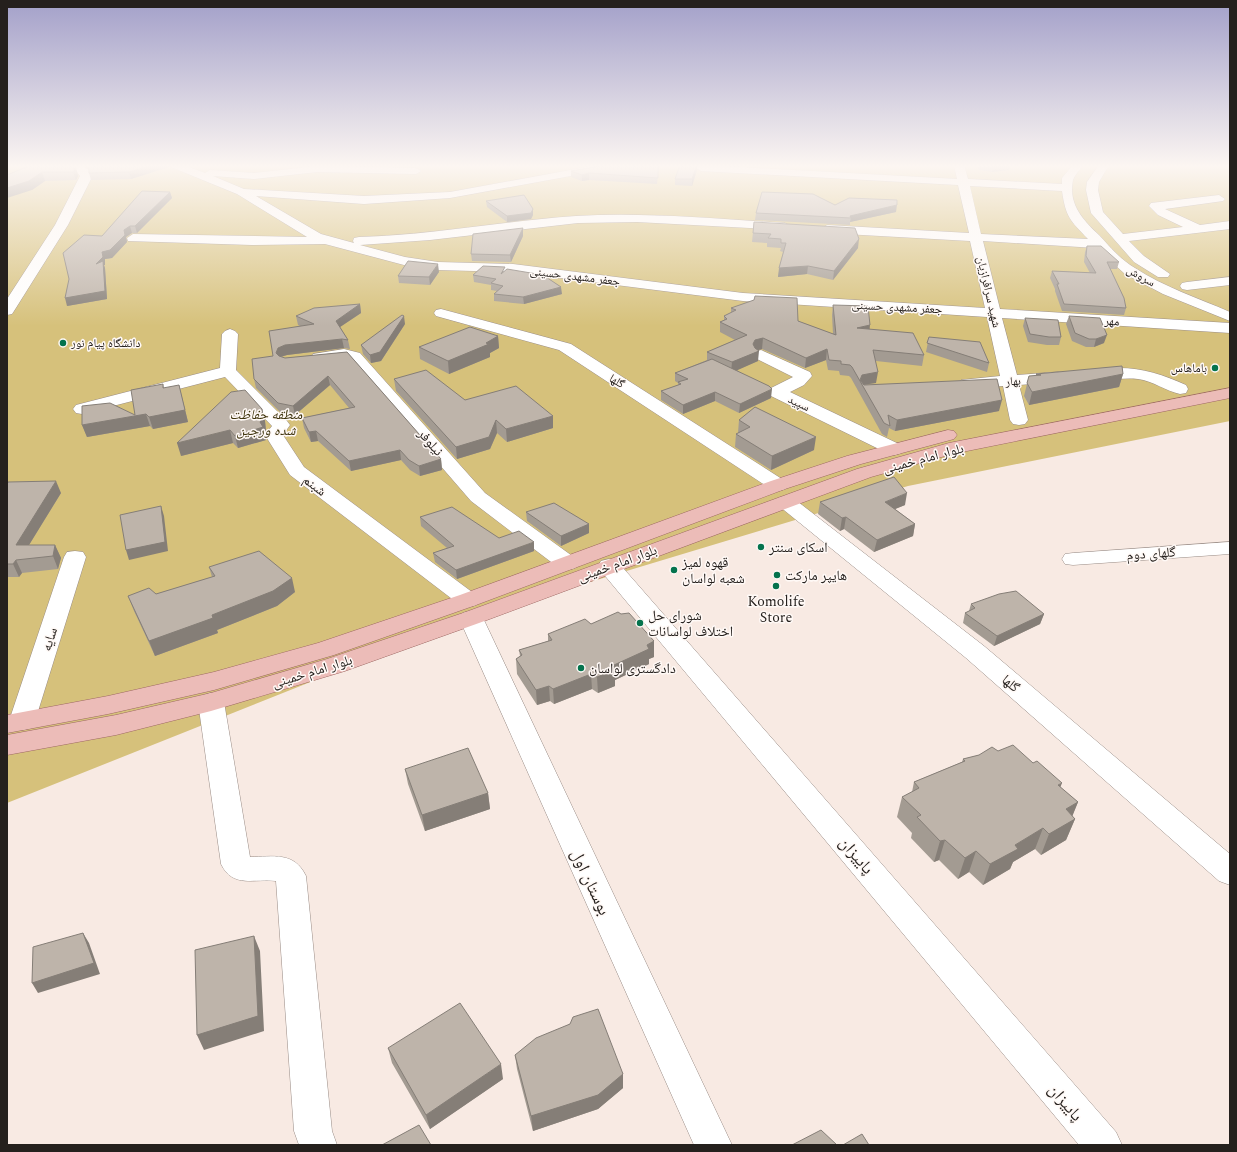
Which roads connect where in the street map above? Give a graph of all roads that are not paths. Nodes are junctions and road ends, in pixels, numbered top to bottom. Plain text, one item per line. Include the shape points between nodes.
1 (67, 219) edge
2 (286, 219) edge
3 (972, 219) edge
4 (1076, 219) edge
5 (1103, 219) edge
6 (1176, 219) edge
7 (1230, 225) edge
8 (796, 227) edge
9 (811, 228) edge
10 (1198, 229) junction
11 (134, 238) dead end
12 (976, 238) junction
13 (1121, 238) junction
14 (326, 240) junction
15 (1100, 244) junction
16 (1230, 281) edge
17 (1187, 286) junction
18 (1230, 304) edge
19 (7, 311) edge
20 (441, 313) dead end
21 (994, 313) junction
22 (1230, 317) edge
23 (1230, 328) edge
24 (230, 334) dead end
25 (761, 354) dead end
26 (301, 360) edge
27 (228, 371) junction
28 (1230, 379) edge
29 (1010, 381) junction
30 (955, 385) edge
31 (1180, 389) junction
32 (1230, 393) edge
33 (82, 409) edge
34 (1019, 420) junction
35 (894, 449) junction
36 (782, 494) junction
37 (1230, 548) edge
38 (75, 557) dead end
39 (1073, 558) dead end
40 (568, 563) junction
41 (609, 566) junction
42 (469, 609) junction
43 (211, 702) junction
44 (14, 723) edge
45 (7, 745) edge
46 (1230, 872) edge
47 (318, 1145) edge
48 (713, 1145) edge
49 (1103, 1145) edge

1 - 19 street via 23,282
2 - 14 street, جعفر مشهدی حسینی
3 - 12 street, شهید سرافرازیان
4 - 15 street, سروش
5 - 13 street, سروش
6 - 10 street
7 - 10 street
8 - 14 street via 594,219 391,241
9 - 12 street
10 - 13 street
11 - 14 street via 239,242
12 - 15 street
12 - 21 street, شهید سرافرازیان
13 - 17 street, سروش via 1139,259
14 - 21 street, جعفر مشهدی حسینی via 404,261 438,266 513,268 743,297
15 - 22 street, سروش via 1130,271 1168,291
16 - 17 street
17 - 18 street, سروش
20 - 36 street, گلها via 565,347
21 - 23 street, مهر
21 - 29 street, شهید سرافرازیان
24 - 27 street
25 - 35 street, سپید via 804,376 776,392
26 - 40 street, نیلوفر via 344,354 354,356 478,497
27 - 33 street
27 - 42 street, شبنم via 281,425 274,435 297,471
28 - 31 main road, بلوار امام خمینی
29 - 30 street, بهار
29 - 31 street, بهار via 1126,372 1156,377
29 - 34 street, شهید سرافرازیان
31 - 34 main road, بلوار امام خمینی
32 - 36 main road, بلوار امام خمینی via 949,450
34 - 35 main road, بلوار امام خمینی
35 - 36 main road, بلوار امام خمینی via 854,460
36 - 40 main road, بلوار امام خمینی
36 - 41 main road, بلوار امام خمینی
36 - 46 street, گلها via 975,652
37 - 39 street, گلهای دوم
38 - 44 street, سایه
40 - 42 main road, بلوار امام خمینی
41 - 42 main road, بلوار امام خمینی
41 - 49 street, پاییزان
42 - 43 main road, بلوار امام خمینی via 336,665
42 - 44 main road, بلوار امام خمینی via 214,681
42 - 48 street, بوستان اول
43 - 45 main road, بلوار امام خمینی via 116,725
43 - 47 street via 236,864 246,870 279,868 287,870 291,876 313,1131

